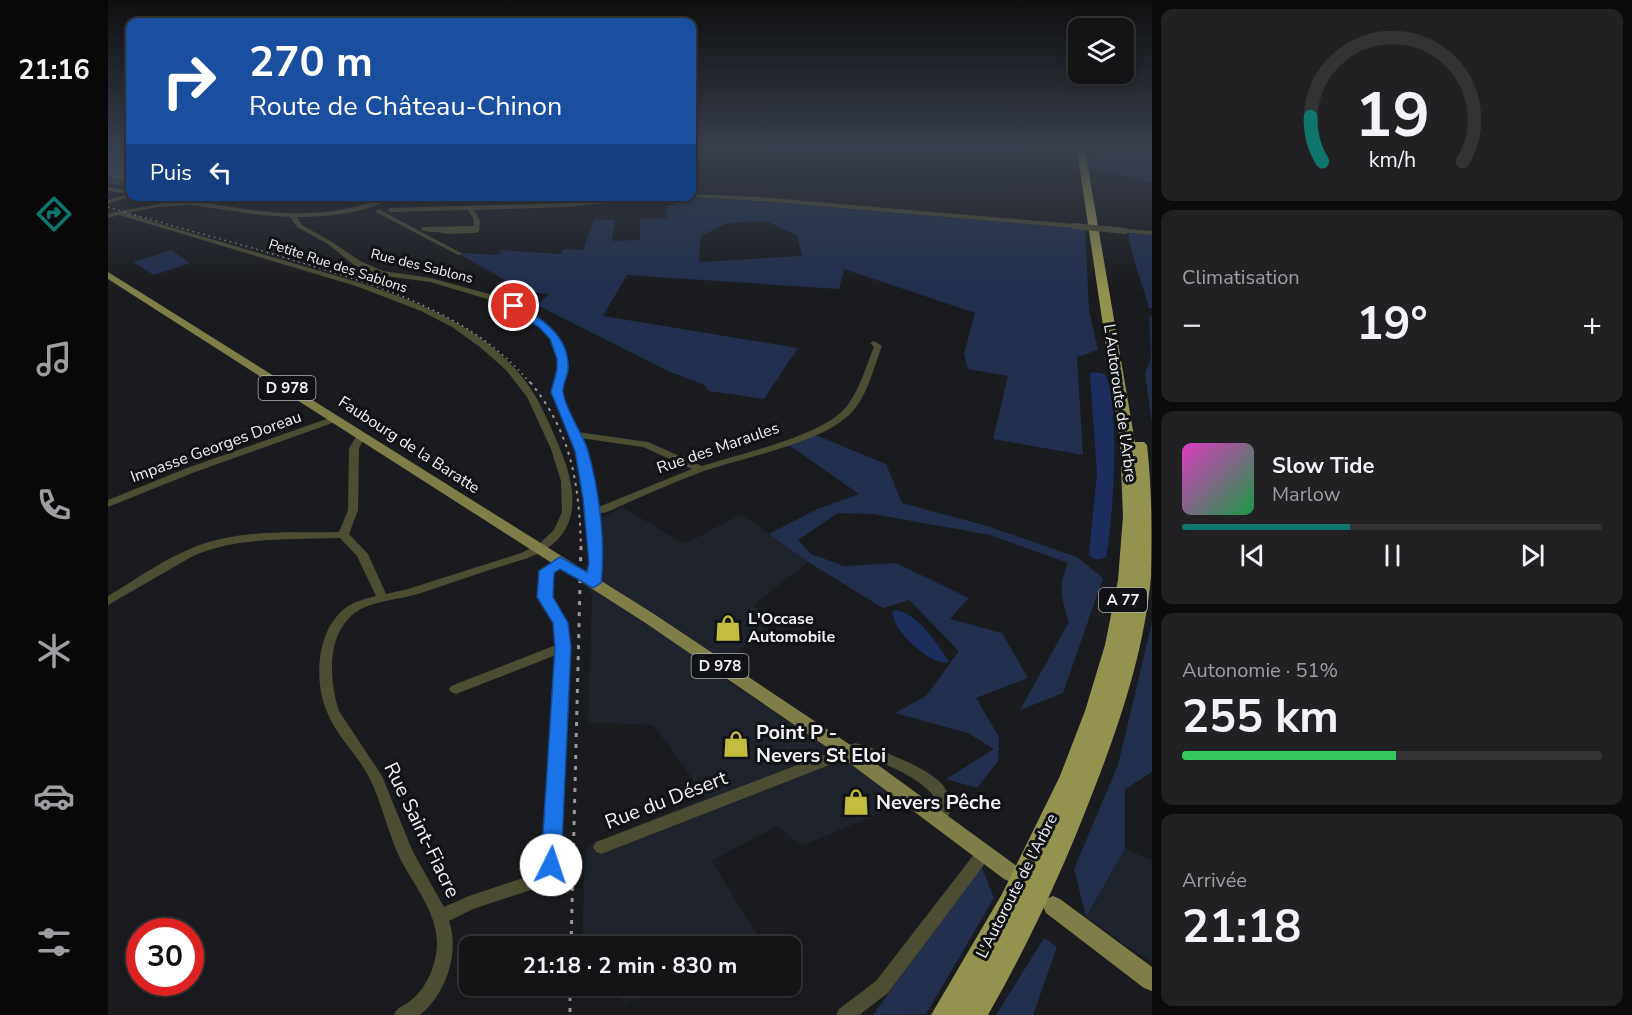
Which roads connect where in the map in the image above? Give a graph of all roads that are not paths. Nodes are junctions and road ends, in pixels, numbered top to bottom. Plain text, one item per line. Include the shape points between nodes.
1 (719, 197) edge
2 (1089, 197) edge
3 (1096, 197) edge
4 (158, 201) edge
5 (185, 201) edge
6 (383, 201) edge
7 (618, 201) edge
8 (193, 203) junction
9 (144, 207) junction
10 (370, 207) junction
11 (469, 207) junction
12 (359, 210) junction
13 (390, 210) junction
14 (378, 211) junction
15 (118, 213) junction
16 (292, 214) junction
17 (108, 216) edge
18 (423, 230) dead end
19 (1152, 233) edge
20 (460, 254) dead end
21 (108, 275) edge
22 (874, 343) dead end
23 (336, 419) junction
24 (574, 434) junction
25 (361, 436) junction
26 (701, 469) junction
27 (108, 504) edge
28 (592, 512) junction
29 (343, 535) junction
30 (540, 549) junction
31 (560, 562) junction
32 (593, 583) junction
33 (382, 597) junction
34 (108, 601) edge
35 (563, 647) junction
36 (456, 689) dead end
37 (846, 751) junction
38 (601, 847) dead end
39 (984, 852) junction
40 (1011, 873) dead end
41 (1053, 906) dead end
42 (441, 917) junction
43 (1152, 980) edge
44 (403, 1015) edge
45 (845, 1015) edge
46 (945, 1015) edge
47 (972, 1015) edge

1 - 19 street, bridge
2 - 46 highway, L'Autoroute de l'Arbre / A 77 via 1128,437 1131,520 1120,615 1089,730 1060,802 1013,899
3 - 47 highway, L'Autoroute de l'Arbre / A 77 via 1143,477 1142,569 1136,621 1115,700 1072,818 1029,912
4 - 9 street
5 - 8 street
6 - 10 street
7 - 11 street
8 - 9 street
8 - 16 street
9 - 15 street
10 - 12 street
10 - 13 street
11 - 13 street
11 - 18 street via 477,217 476,231
12 - 14 street
12 - 16 street
13 - 14 street
14 - 20 street
15 - 17 street
15 - 30 street, Petite Rue des Sablons via 385,293 442,318 485,347 530,396 555,446 562,470 566,519
16 - 24 street, Rue des Sablons via 299,226 357,263 486,296 514,306 543,325 555,338 562,359 557,392
21 - 23 main road, Faubourg de la Baratte / D 978
22 - 26 street, Rue des Maraules via 878,346 847,412 803,436
23 - 25 main road, Faubourg de la Baratte / D 978
23 - 27 street, Impasse Georges Doreau via 190,470
24 - 26 street via 645,444
24 - 28 street, Rue des Sablons
25 - 29 street via 354,448 353,510
25 - 30 main road, Faubourg de la Baratte / D 978
26 - 28 street, Rue des Maraules
28 - 32 street via 596,563
29 - 33 street via 362,554
29 - 34 street via 213,544
30 - 31 main road, D 978
30 - 33 street, Rue Saint-Fiacre via 407,593
31 - 32 main road, D 978
31 - 35 street via 547,571 545,597 560,623
32 - 37 main road, D 978
33 - 42 street, Rue Saint-Fiacre via 351,610 332,634 326,651 328,698 345,736 371,769 407,857
35 - 36 street
35 - 42 street via 548,874
37 - 38 street, Rue du Désert
37 - 39 main road, D 978
39 - 40 main road, D 978
39 - 45 street via 882,987
41 - 43 main road
42 - 44 street, Rue Saint-Fiacre via 446,932 443,964 419,1008

